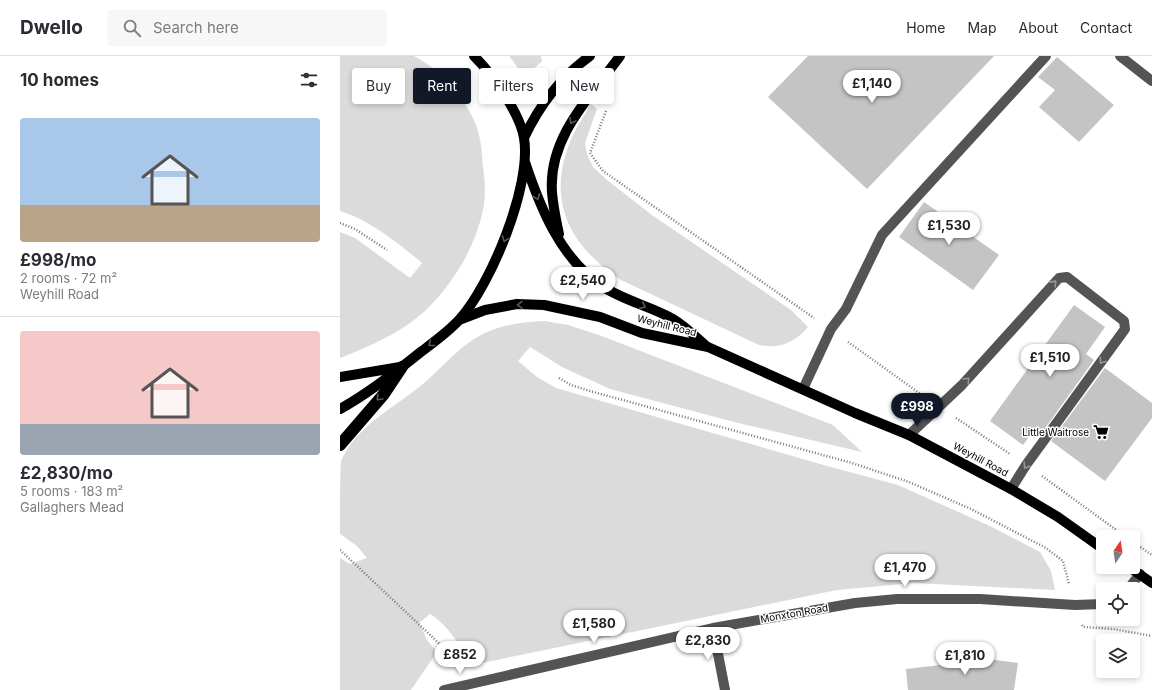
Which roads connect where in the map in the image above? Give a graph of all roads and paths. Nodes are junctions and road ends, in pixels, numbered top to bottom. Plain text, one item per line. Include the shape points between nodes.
1 (474, 56) edge
2 (590, 56) edge
3 (620, 56) edge
4 (1046, 56) edge
5 (1120, 56) edge
6 (611, 68) edge
7 (1152, 80) edge
8 (584, 104) edge
9 (605, 104) edge
10 (524, 138) junction
11 (524, 160) junction
12 (340, 223) edge
13 (561, 241) junction
14 (387, 250) dead end
15 (459, 320) junction
16 (831, 329) junction
17 (708, 347) junction
18 (402, 367) junction
19 (340, 377) edge
20 (559, 378) dead end
21 (803, 389) junction
22 (940, 407) junction
23 (340, 409) edge
24 (909, 435) junction
25 (340, 445) edge
26 (1026, 465) junction
27 (1011, 489) junction
28 (1116, 530) edge
29 (1096, 544) edge
30 (1140, 547) edge
31 (340, 550) edge
32 (1152, 555) edge
33 (1140, 574) joint
34 (1134, 582) edge
35 (1152, 583) edge
36 (1096, 604) edge
37 (1075, 605) junction
38 (713, 628) junction
39 (1152, 636) edge
40 (480, 681) junction
41 (444, 690) edge
42 (725, 690) edge

1 - 10 main road via 512,107
2 - 10 main road via 569,72 547,99
3 - 6 main road
4 - 16 street via 882,235 846,309
5 - 7 street
8 -> 13 main road via 557,151 552,190
9 - 16 path via 607,106 590,153 603,171
10 - 11 main road
11 -> 13 main road, Weyhill Road via 545,217
11 -> 15 main road via 520,188 495,265
12 - 14 path via 355,229
13 -> 17 main road, Weyhill Road via 582,269 602,286 674,320
17 -> 15 main road, Weyhill Road via 642,333 600,317 544,304 517,304 485,310
15 -> 18 main road
16 - 21 street
16 - 22 path via 872,361
17 - 21 main road, Weyhill Road
18 - 19 main road
18 - 23 main road
18 -> 25 highway via 384,394
20 - 37 path via 590,391 909,482 971,509 1046,548 1063,561
21 - 24 main road, Weyhill Road
22 - 24 street
22 - 26 path
22 -> 26 street via 989,357 1059,278 1067,277 1124,321 1125,329
24 - 27 main road, Weyhill Road
26 -> 27 street
26 - 28 path
27 - 29 main road, Weyhill Road via 1058,517
30 - 32 path
31 - 40 path
33 - 34 street
33 - 35 main road
36 - 37 street, Monxton Road
37 - 38 street, Monxton Road via 980,599 897,599 855,603
37 - 39 path via 1083,627
38 - 40 street, Monxton Road
38 - 42 street
40 - 41 street, Monxton Road

